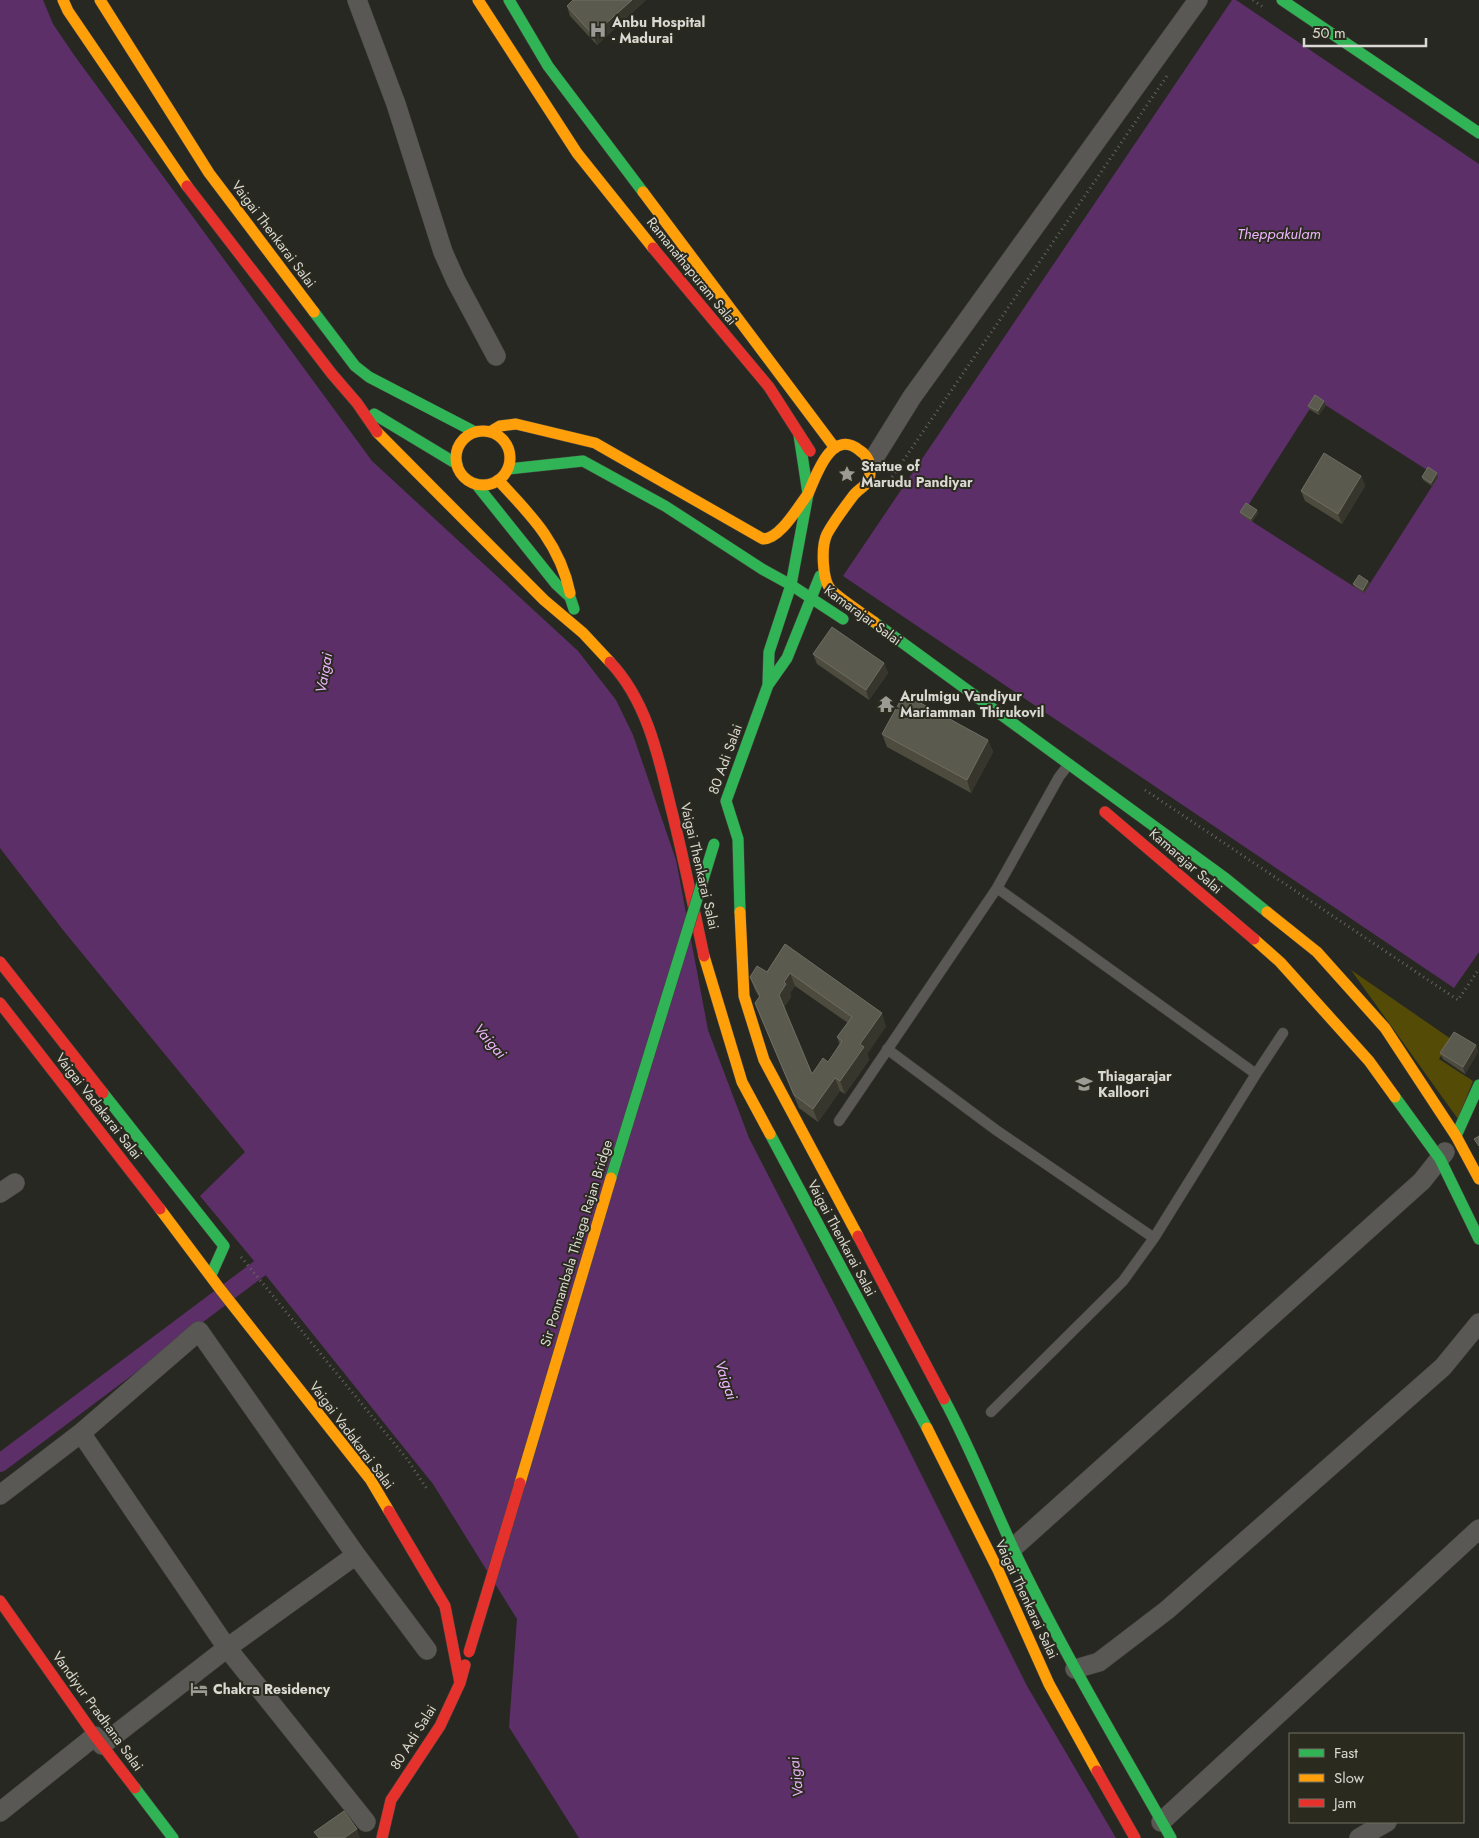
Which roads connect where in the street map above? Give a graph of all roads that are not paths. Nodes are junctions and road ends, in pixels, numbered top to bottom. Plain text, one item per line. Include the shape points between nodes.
1 (63, 0) edge
2 (100, 0) edge
3 (357, 0) edge
4 (478, 0) edge
5 (509, 0) edge
6 (1198, 0) edge
7 (1282, 0) edge
8 (1479, 133) edge
9 (496, 356) dead end
10 (356, 403) junction
11 (475, 432) junction
12 (490, 432) junction
13 (799, 435) junction
14 (835, 448) junction
15 (870, 463) junction
16 (457, 464) junction
17 (821, 467) junction
18 (508, 469) junction
19 (498, 480) junction
20 (476, 484) junction
21 (808, 494) junction
22 (823, 568) junction
23 (791, 584) junction
24 (570, 597) junction
25 (812, 597) junction
26 (849, 624) dead end
27 (584, 634) junction
28 (768, 685) junction
29 (1069, 763) junction
30 (726, 801) junction
31 (1095, 804) dead end
32 (721, 818) dead end
33 (715, 839) dead end
34 (997, 888) junction
35 (0, 962) edge
36 (0, 1003) edge
37 (1283, 1033) dead end
38 (887, 1049) junction
39 (1256, 1074) junction
40 (1479, 1085) edge
41 (839, 1121) dead end
42 (1456, 1136) junction
43 (1440, 1159) junction
44 (1479, 1178) edge
45 (1154, 1238) junction
46 (1479, 1239) edge
47 (211, 1275) junction
48 (1479, 1322) edge
49 (991, 1412) dead end
50 (81, 1433) junction
51 (0, 1495) edge
52 (1479, 1529) edge
53 (1013, 1548) junction
54 (356, 1554) junction
55 (0, 1601) edge
56 (227, 1648) junction
57 (427, 1650) dead end
58 (469, 1652) joint
59 (1075, 1669) junction
60 (460, 1683) junction
61 (99, 1740) junction
62 (0, 1812) edge
63 (366, 1822) dead end
64 (1161, 1822) junction
65 (1385, 1823) edge
66 (1132, 1834) edge
67 (173, 1838) edge
68 (382, 1838) edge
69 (1145, 1838) edge
70 (1171, 1838) edge
71 (1359, 1838) edge

1 - 10 main road, Vaigai Thenkarai Salai via 192,193
2 - 11 main road, Vaigai Thenkarai Salai via 208,173 354,366
3 - 9 street via 396,104 443,252
4 - 13 main road, Ramanathapuram Salai via 577,153 769,388
5 - 14 main road, Ramanathapuram Salai via 548,66
6 - 15 street via 912,397
7 - 8 main road
10 - 16 main road, Vaigai Thenkarai Salai
10 - 27 main road, Vaigai Thenkarai Salai via 377,432 544,600
11 - 12 main road
11 - 16 main road via 458,448
12 - 18 main road via 507,447 510,454
12 - 21 main road via 500,426 516,424 595,443 766,540 778,533
13 - 17 main road
13 - 21 main road, Ramanathapuram Salai
14 - 15 main road via 856,447 863,451
14 - 17 main road via 828,453
15 - 22 main road via 870,478 854,494 826,536
16 - 20 main road via 464,477
17 - 21 main road
18 - 19 main road
18 - 23 main road via 583,461 665,506 762,569
19 - 20 main road
19 - 24 main road via 552,543 568,576
20 - 24 main road, Vaigai Thenkarai Salai
21 - 23 main road, Ramanathapuram Salai
22 - 25 main road, 80 Adi Salai
22 - 29 main road, Kamarajar Salai via 830,589
23 - 25 main road, Kamarajar Salai
23 - 28 main road, 80 Adi Salai via 769,652
24 - 27 main road, Vaigai Thenkarai Salai
25 - 26 main road, Kamarajar Salai
25 - 28 main road, 80 Adi Salai via 788,658
27 - 66 main road, Vaigai Thenkarai Salai via 618,670 640,706 655,744 706,964 742,1082 942,1457 1049,1684
28 - 30 main road, 80 Adi Salai
29 - 34 lane via 1058,777
29 - 42 main road, Kamarajar Salai via 1225,878 1317,952 1385,1028
30 - 32 main road, 80 Adi Salai
30 - 53 main road, Vaigai Thenkarai Salai via 738,839 744,996 764,1060 963,1434
31 - 43 main road, Kamarajar Salai via 1280,962 1369,1061
33 - 58 main road, Sir Ponnambala Thiaga Rajan Bridge, bridge
34 - 38 lane
34 - 39 lane
35 - 47 main road via 224,1246
36 - 47 main road, Vaigai Vadakarai Salai
37 - 39 lane
38 - 41 lane
38 - 45 lane via 996,1130
39 - 45 lane
40 - 42 main road
42 - 43 street
42 - 44 main road, Kamarajar Salai
43 - 46 main road, Kamarajar Salai
43 - 53 street via 1422,1181
45 - 49 lane via 1123,1281
47 - 60 main road, Vaigai Vadakarai Salai via 370,1479 445,1606
48 - 59 street via 1443,1367 1167,1610 1099,1662
50 - 51 street
50 - 54 street via 199,1330
50 - 56 street
52 - 64 street
53 - 59 main road, Vaigai Thenkarai Salai
54 - 56 street
54 - 57 street
55 - 61 main road, Vandiyur Pradhana Salai
56 - 61 street
56 - 63 street
58 - 60 main road, 80 Adi Salai
59 - 64 main road, Vaigai Thenkarai Salai
60 - 68 main road, 80 Adi Salai via 440,1726 391,1800
61 - 62 street
61 - 67 main road, Vandiyur Pradhana Salai
64 - 70 main road, Vaigai Thenkarai Salai
65 - 71 street
66 - 69 main road

